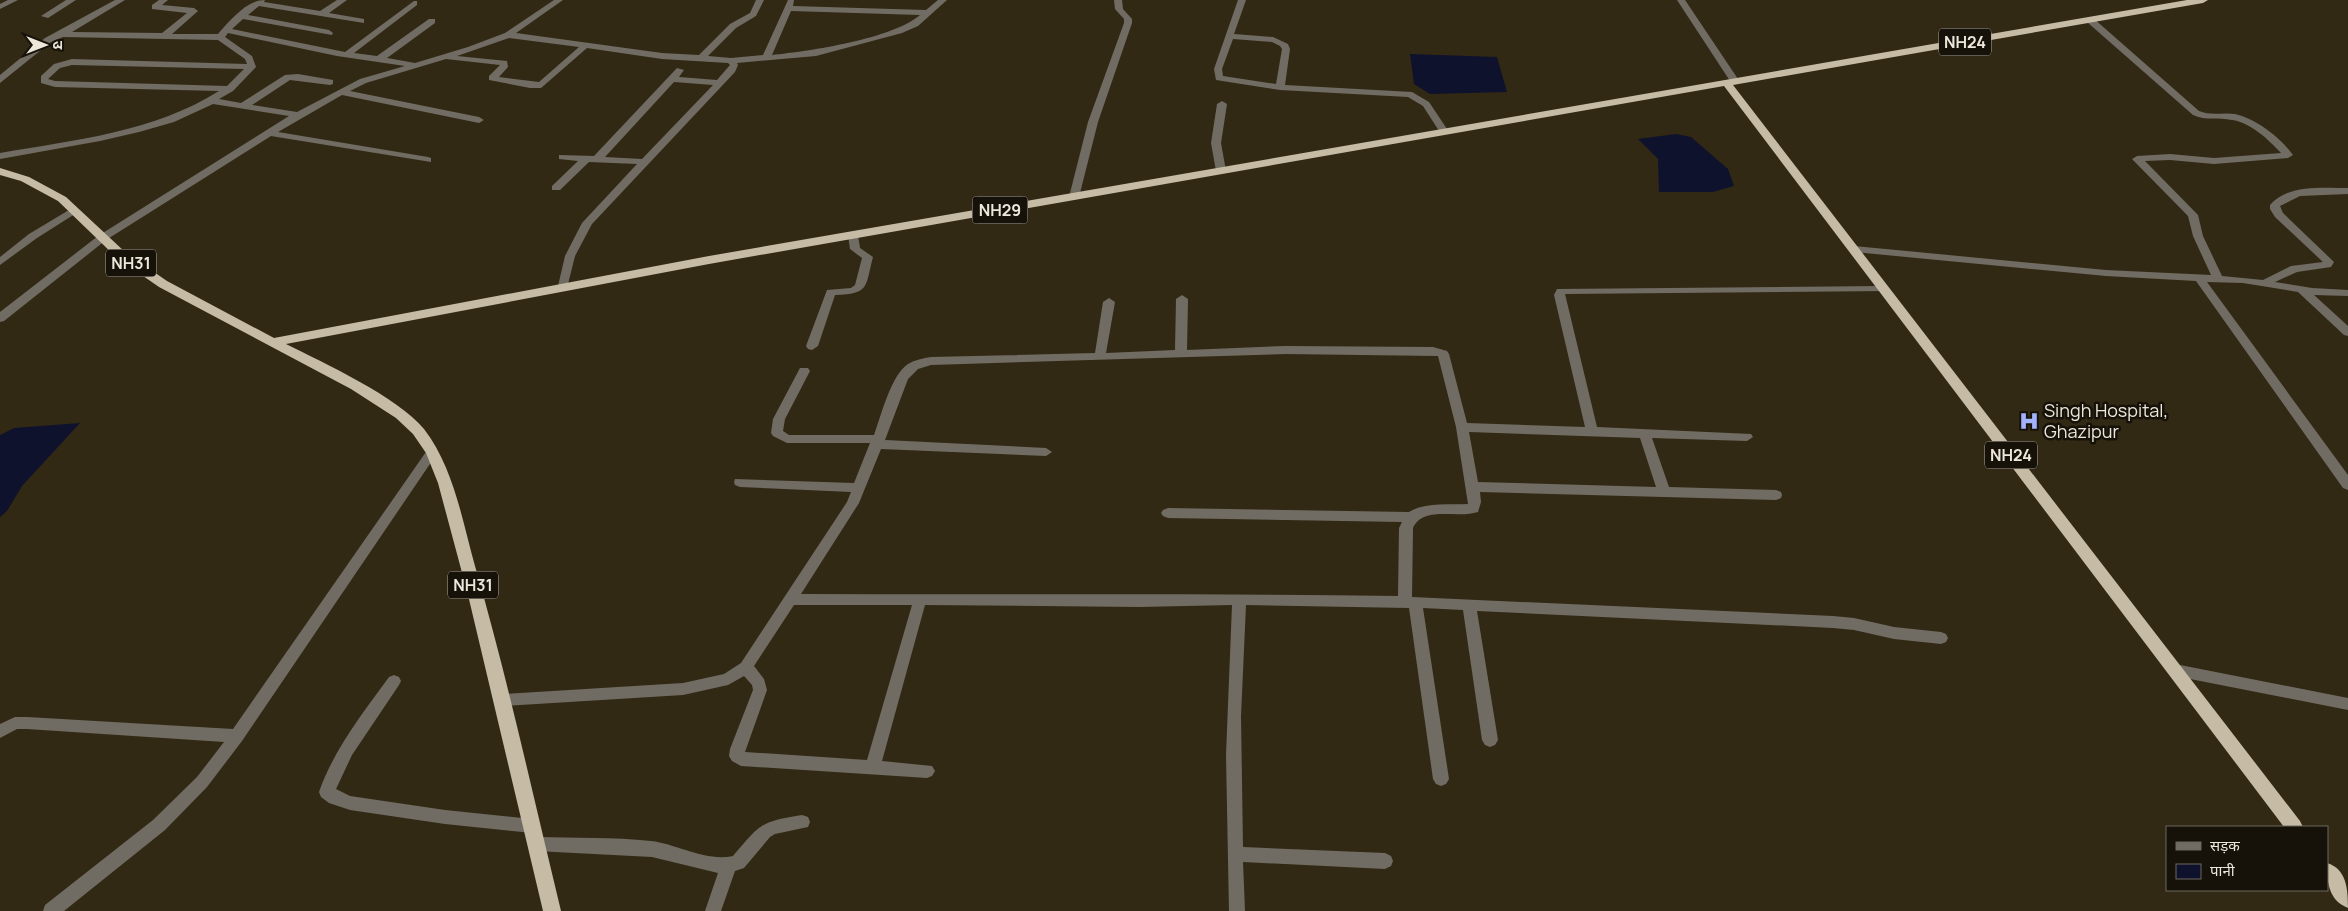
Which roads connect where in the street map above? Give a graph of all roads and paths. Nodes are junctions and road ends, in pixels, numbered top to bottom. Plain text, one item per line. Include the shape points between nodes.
1 (14, 0) edge
2 (72, 0) edge
3 (121, 0) edge
4 (164, 0) edge
5 (343, 0) edge
6 (559, 0) edge
7 (760, 0) edge
8 (943, 0) edge
9 (1118, 0) edge
10 (1242, 0) edge
11 (1681, 0) edge
12 (2203, 0) edge
13 (260, 1) edge
14 (414, 3) dead end
15 (790, 4) edge
16 (0, 7) edge
17 (928, 13) junction
18 (318, 14) junction
19 (45, 16) dead end
20 (242, 16) junction
21 (2090, 20) junction
22 (361, 21) dead end
23 (432, 21) dead end
24 (293, 26) junction
25 (329, 33) dead end
26 (62, 34) junction
27 (222, 34) junction
28 (508, 34) junction
29 (164, 36) junction
30 (1229, 36) junction
31 (270, 39) junction
32 (584, 47) junction
33 (347, 54) junction
34 (440, 58) junction
35 (700, 58) junction
36 (766, 58) junction
37 (379, 59) junction
38 (731, 61) junction
39 (152, 64) junction
40 (417, 64) junction
41 (252, 67) junction
42 (680, 70) dead end
43 (672, 79) junction
44 (0, 80) edge
45 (330, 82) dead end
46 (1731, 82) junction
47 (719, 83) junction
48 (128, 85) junction
49 (1280, 87) junction
50 (230, 89) junction
51 (339, 92) junction
52 (213, 101) junction
53 (1222, 104) dead end
54 (243, 106) junction
55 (298, 115) junction
56 (479, 120) dead end
57 (1444, 132) junction
58 (270, 133) junction
59 (0, 156) edge
60 (562, 157) dead end
61 (592, 159) junction
62 (428, 160) dead end
63 (644, 162) junction
64 (0, 171) edge
65 (1221, 171) junction
66 (556, 188) dead end
67 (2348, 191) edge
68 (1074, 197) junction
69 (74, 210) junction
70 (853, 235) junction
71 (102, 238) junction
72 (1854, 249) junction
73 (0, 262) edge
74 (2199, 278) junction
75 (2218, 279) junction
76 (2265, 282) junction
77 (563, 286) junction
78 (2300, 288) junction
79 (1884, 289) junction
80 (2348, 293) edge
81 (1182, 299) dead end
82 (1110, 302) dead end
83 (0, 318) edge
84 (2348, 332) edge
85 (273, 342) junction
86 (812, 346) dead end
87 (1181, 353) junction
88 (1100, 356) junction
89 (804, 370) dead end
90 (1462, 427) junction
91 (1592, 432) junction
92 (1645, 434) junction
93 (1746, 438) dead end
94 (878, 442) junction
95 (432, 452) junction
96 (1046, 452) dead end
97 (740, 482) dead end
98 (2348, 485) edge
99 (1472, 487) junction
100 (860, 488) junction
101 (1664, 493) junction
102 (1776, 495) dead end
103 (1168, 513) dead end
104 (1411, 517) junction
105 (1239, 599) junction
106 (792, 600) junction
107 (920, 600) junction
108 (1410, 602) junction
109 (1469, 604) junction
110 (1941, 638) dead end
111 (746, 666) junction
112 (2175, 670) junction
113 (394, 681) dead end
114 (502, 700) junction
115 (2348, 704) edge
116 (0, 731) edge
117 (237, 736) junction
118 (1490, 740) dead end
119 (872, 768) junction
120 (927, 771) dead end
121 (1441, 779) dead end
122 (802, 822) dead end
123 (532, 826) junction
124 (2293, 826) edge
125 (536, 844) junction
126 (1235, 854) junction
127 (1385, 861) dead end
128 (729, 865) junction
129 (2328, 872) edge
130 (2348, 900) edge
131 (51, 911) edge
132 (552, 911) edge
133 (713, 911) edge
134 (1238, 911) edge

1 - 16 street
2 - 19 street
3 - 26 street
4 - 29 street via 155,7 194,11
5 - 18 street
6 - 28 street
7 - 35 street via 753,14 733,26
8 - 17 street
9 - 68 street via 1119,9 1128,23 1093,122
10 - 30 street
11 - 46 street
12 - 21 highway, NH24
13 - 18 street
13 - 20 street
14 - 33 street
15 - 17 street
15 - 36 street
17 - 36 street via 899,31 835,50
18 - 22 street
18 - 24 street
20 - 24 street
20 - 27 street
21 - 46 highway, NH24
21 - 75 street via 2196,113 2208,118 2231,117 2246,121 2288,155 2214,161 2170,157 2138,159 2194,215 2198,236
23 - 37 street
24 - 25 street
24 - 31 street
26 - 29 street
26 - 44 street via 48,40
27 - 29 street
27 - 31 street
27 - 41 street via 249,58
28 - 32 street
28 - 34 street
30 - 49 street via 1274,40 1284,44 1286,50
30 - 49 street via 1218,69 1219,78
31 - 33 street
32 - 34 street via 546,82 536,85 492,78 504,63
32 - 35 street
33 - 37 street
34 - 40 street
35 - 38 street
36 - 38 street
37 - 40 street
38 - 47 street via 734,65 732,70
39 - 41 street
39 - 48 street
39 - 48 street via 65,63 44,78 48,83
40 - 51 street
41 - 50 street
42 - 43 street
43 - 47 street
43 - 61 street
45 - 54 street via 288,77
46 - 57 highway, NH29
46 - 72 highway, NH24
47 - 63 street
48 - 50 street
49 - 57 street via 1409,94 1429,105
50 - 52 street
51 - 55 street
51 - 56 street
52 - 54 street
52 - 59 street via 194,111 140,128
53 - 65 street via 1216,143
54 - 55 street
55 - 58 street
57 - 65 highway, NH29
58 - 62 street
58 - 71 street
60 - 61 street
61 - 63 street
61 - 66 street
63 - 77 street via 586,223 570,256
64 - 69 highway, NH31 via 45,188
65 - 68 highway, NH29
67 - 76 street via 2296,194 2282,198 2275,205 2279,215 2329,262 2327,265 2292,268
68 - 70 highway, NH29
69 - 71 highway, NH31
69 - 73 street
70 - 77 highway, NH29
70 - 86 street via 855,248 868,257 860,287 853,291 831,292
71 - 83 street
71 - 85 highway, NH31 via 162,284
72 - 74 street via 2106,273
72 - 79 highway, NH24
74 - 75 street
74 - 98 street
75 - 76 street
76 - 78 street
77 - 85 highway, NH29
78 - 80 street
78 - 84 street
79 - 91 street via 1561,291 1559,295
79 - 112 highway, NH24
81 - 87 street
82 - 88 street
85 - 95 highway, NH31 via 356,386 401,415
87 - 88 street
87 - 90 street via 1285,350 1439,352 1446,358
88 - 94 street via 918,363 908,368 902,378
89 - 94 street via 779,419 777,433 787,439
90 - 91 street
90 - 99 street
91 - 92 street
92 - 93 street
92 - 101 street
94 - 96 street
94 - 100 street
95 - 114 highway, NH31 via 453,511
95 - 117 street
97 - 100 street
99 - 101 street
99 - 104 street via 1473,509 1432,510
100 - 106 street
101 - 102 street
103 - 104 street
104 - 108 street via 1406,528
105 - 107 street
105 - 108 street
105 - 126 street via 1234,692
106 - 107 street
106 - 111 street
107 - 119 street
108 - 109 street
108 - 121 street
109 - 110 street via 1833,622
109 - 118 street
111 - 114 street via 728,679 684,689
111 - 119 street via 759,683 760,690 737,756 741,759
112 - 115 street
112 - 124 highway, NH24
113 - 123 street via 329,783 327,792 350,803
114 - 123 highway, NH31
116 - 117 street via 15,723 27,723
117 - 131 street via 202,782 160,825
119 - 120 street
122 - 128 street via 772,827 738,863
123 - 125 highway, NH31
125 - 128 street via 652,849
125 - 132 highway, NH31
126 - 127 street
126 - 134 street
128 - 133 street
129 - 130 highway

